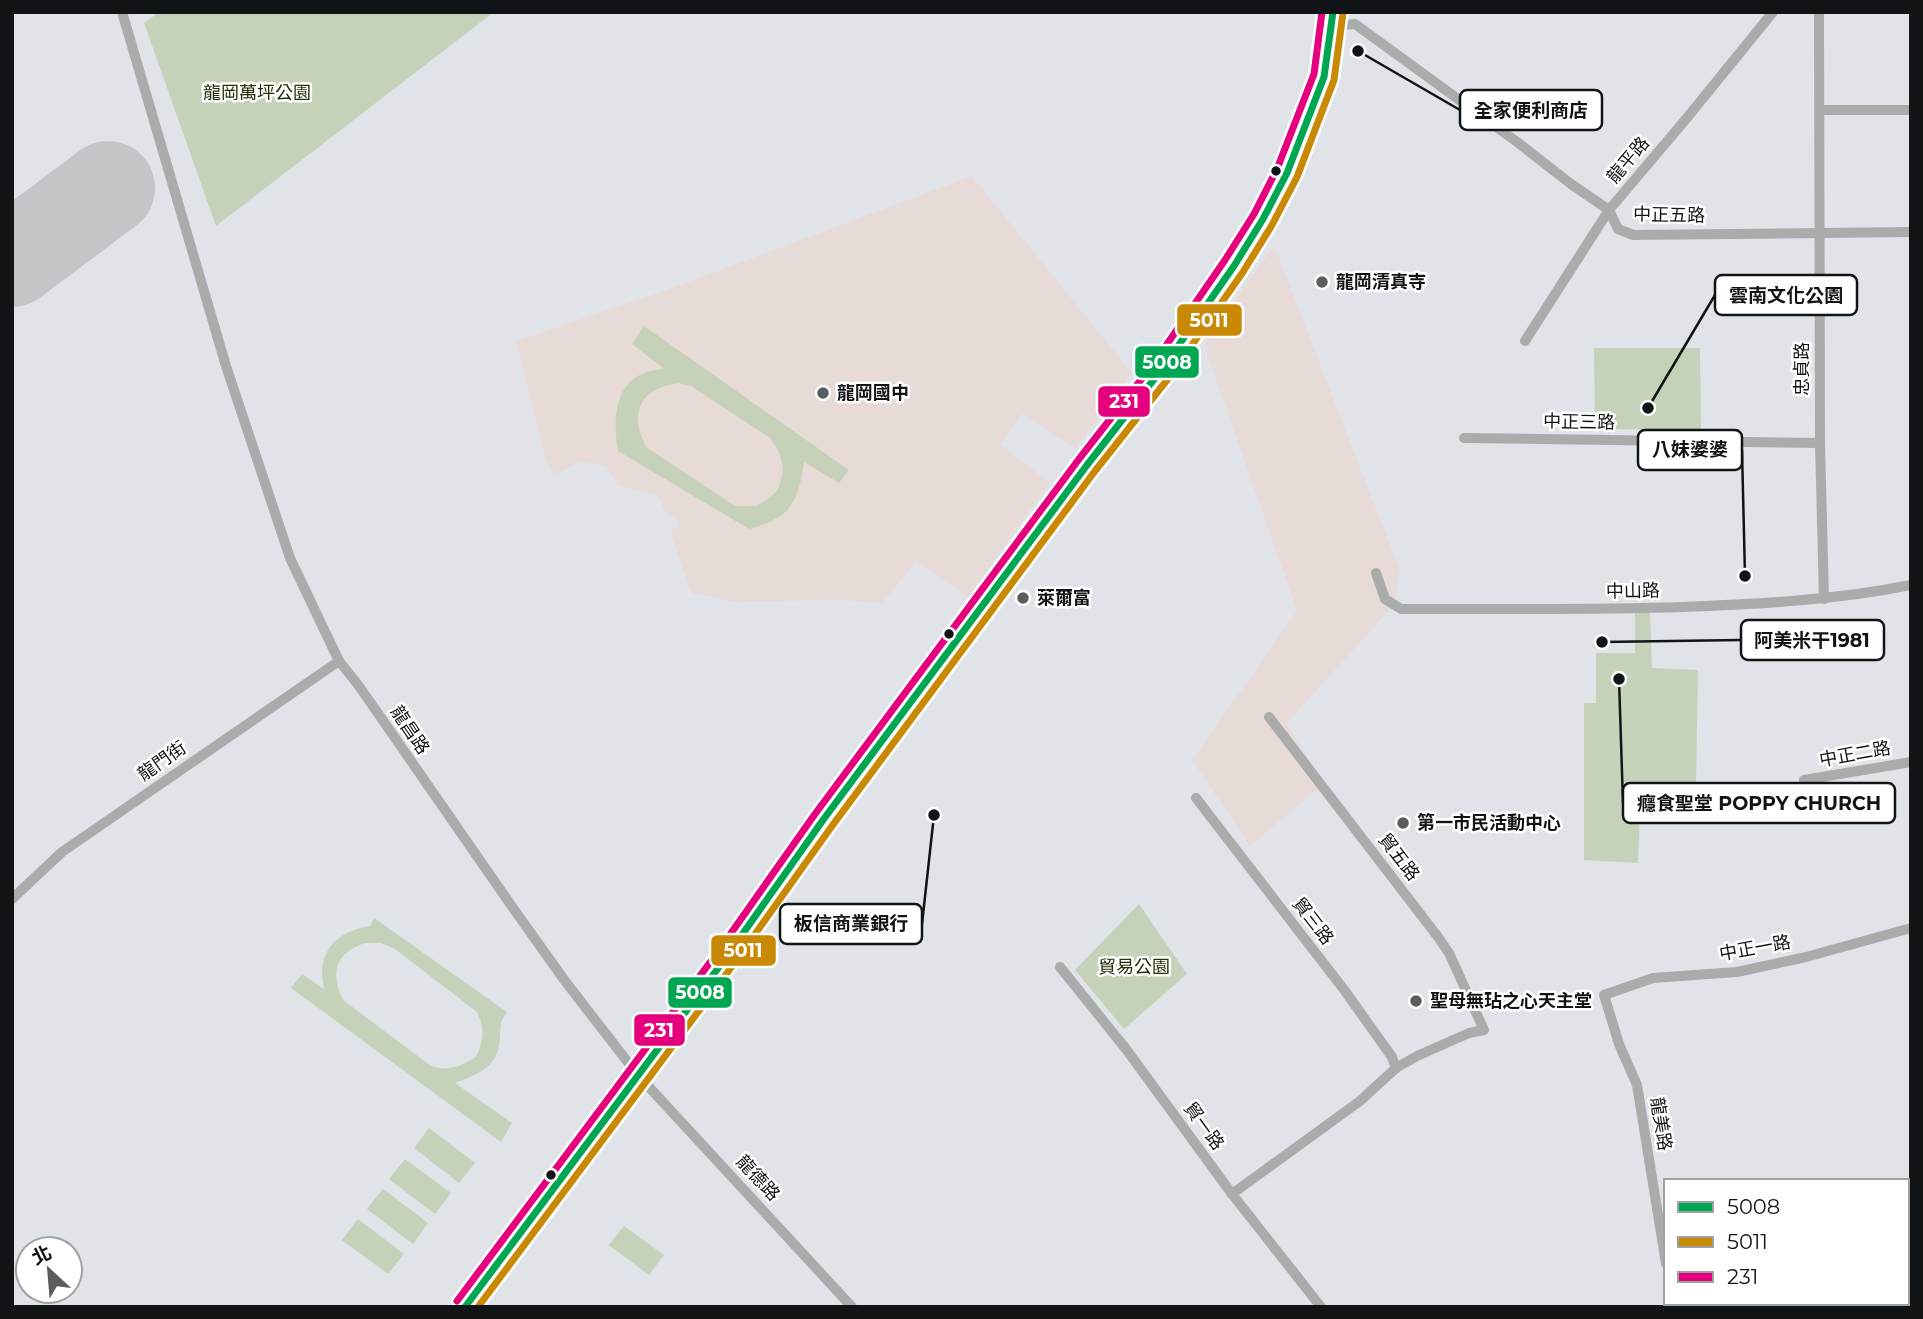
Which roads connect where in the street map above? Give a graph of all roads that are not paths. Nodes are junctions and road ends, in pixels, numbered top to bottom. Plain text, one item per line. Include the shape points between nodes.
1 (121, 12) edge
2 (1773, 12) edge
3 (1819, 12) edge
4 (1333, 19) edge
5 (1820, 110) junction
6 (1911, 110) edge
7 (1609, 210) junction
8 (1820, 232) junction
9 (1911, 232) edge
10 (1525, 341) dead end
11 (1464, 438) dead end
12 (1820, 443) junction
13 (1376, 573) dead end
14 (1911, 585) edge
15 (1824, 599) junction
16 (339, 661) junction
17 (1269, 717) dead end
18 (1911, 762) edge
19 (1804, 780) dead end
20 (1196, 798) dead end
21 (12, 899) edge
22 (1911, 928) edge
23 (1060, 967) dead end
24 (1604, 995) joint
25 (1396, 1068) junction
26 (637, 1074) junction
27 (1232, 1194) junction
28 (1664, 1252) edge
29 (466, 1307) edge
30 (852, 1307) edge
31 (1321, 1307) edge

1 - 16 street, 龍昌路 via 226,366 294,569
2 - 7 street, 龍平路
3 - 5 street, 忠貞路
4 - 7 street, 中正五路 via 1355,24
4 - 26 street via 1324,78 1287,173 1234,266
5 - 6 street
5 - 8 street, 忠貞路
7 - 8 street, 中正五路 via 1618,229 1633,235
7 - 10 street, 龍平路
8 - 9 street, 中正五路
8 - 12 street, 忠貞路
11 - 12 street, 中正三路
12 - 15 street, 忠貞路
13 - 15 street, 中山路 via 1385,599 1401,609 1641,608
14 - 15 street, 中山路
16 - 21 street, 龍門街 via 62,852
16 - 26 street, 龍昌路 via 550,960
17 - 25 street, 貿五路 via 1438,937 1484,1030
18 - 19 street, 中正二路
20 - 25 street, 貿三路 via 1345,991
22 - 24 street, 中正一路 via 1737,972 1653,978
23 - 27 street, 貿一路
24 - 28 street, 龍美路 via 1637,1085
25 - 27 street via 1360,1101
26 - 29 street
26 - 30 street, 龍德路
27 - 31 street, 貿一路

